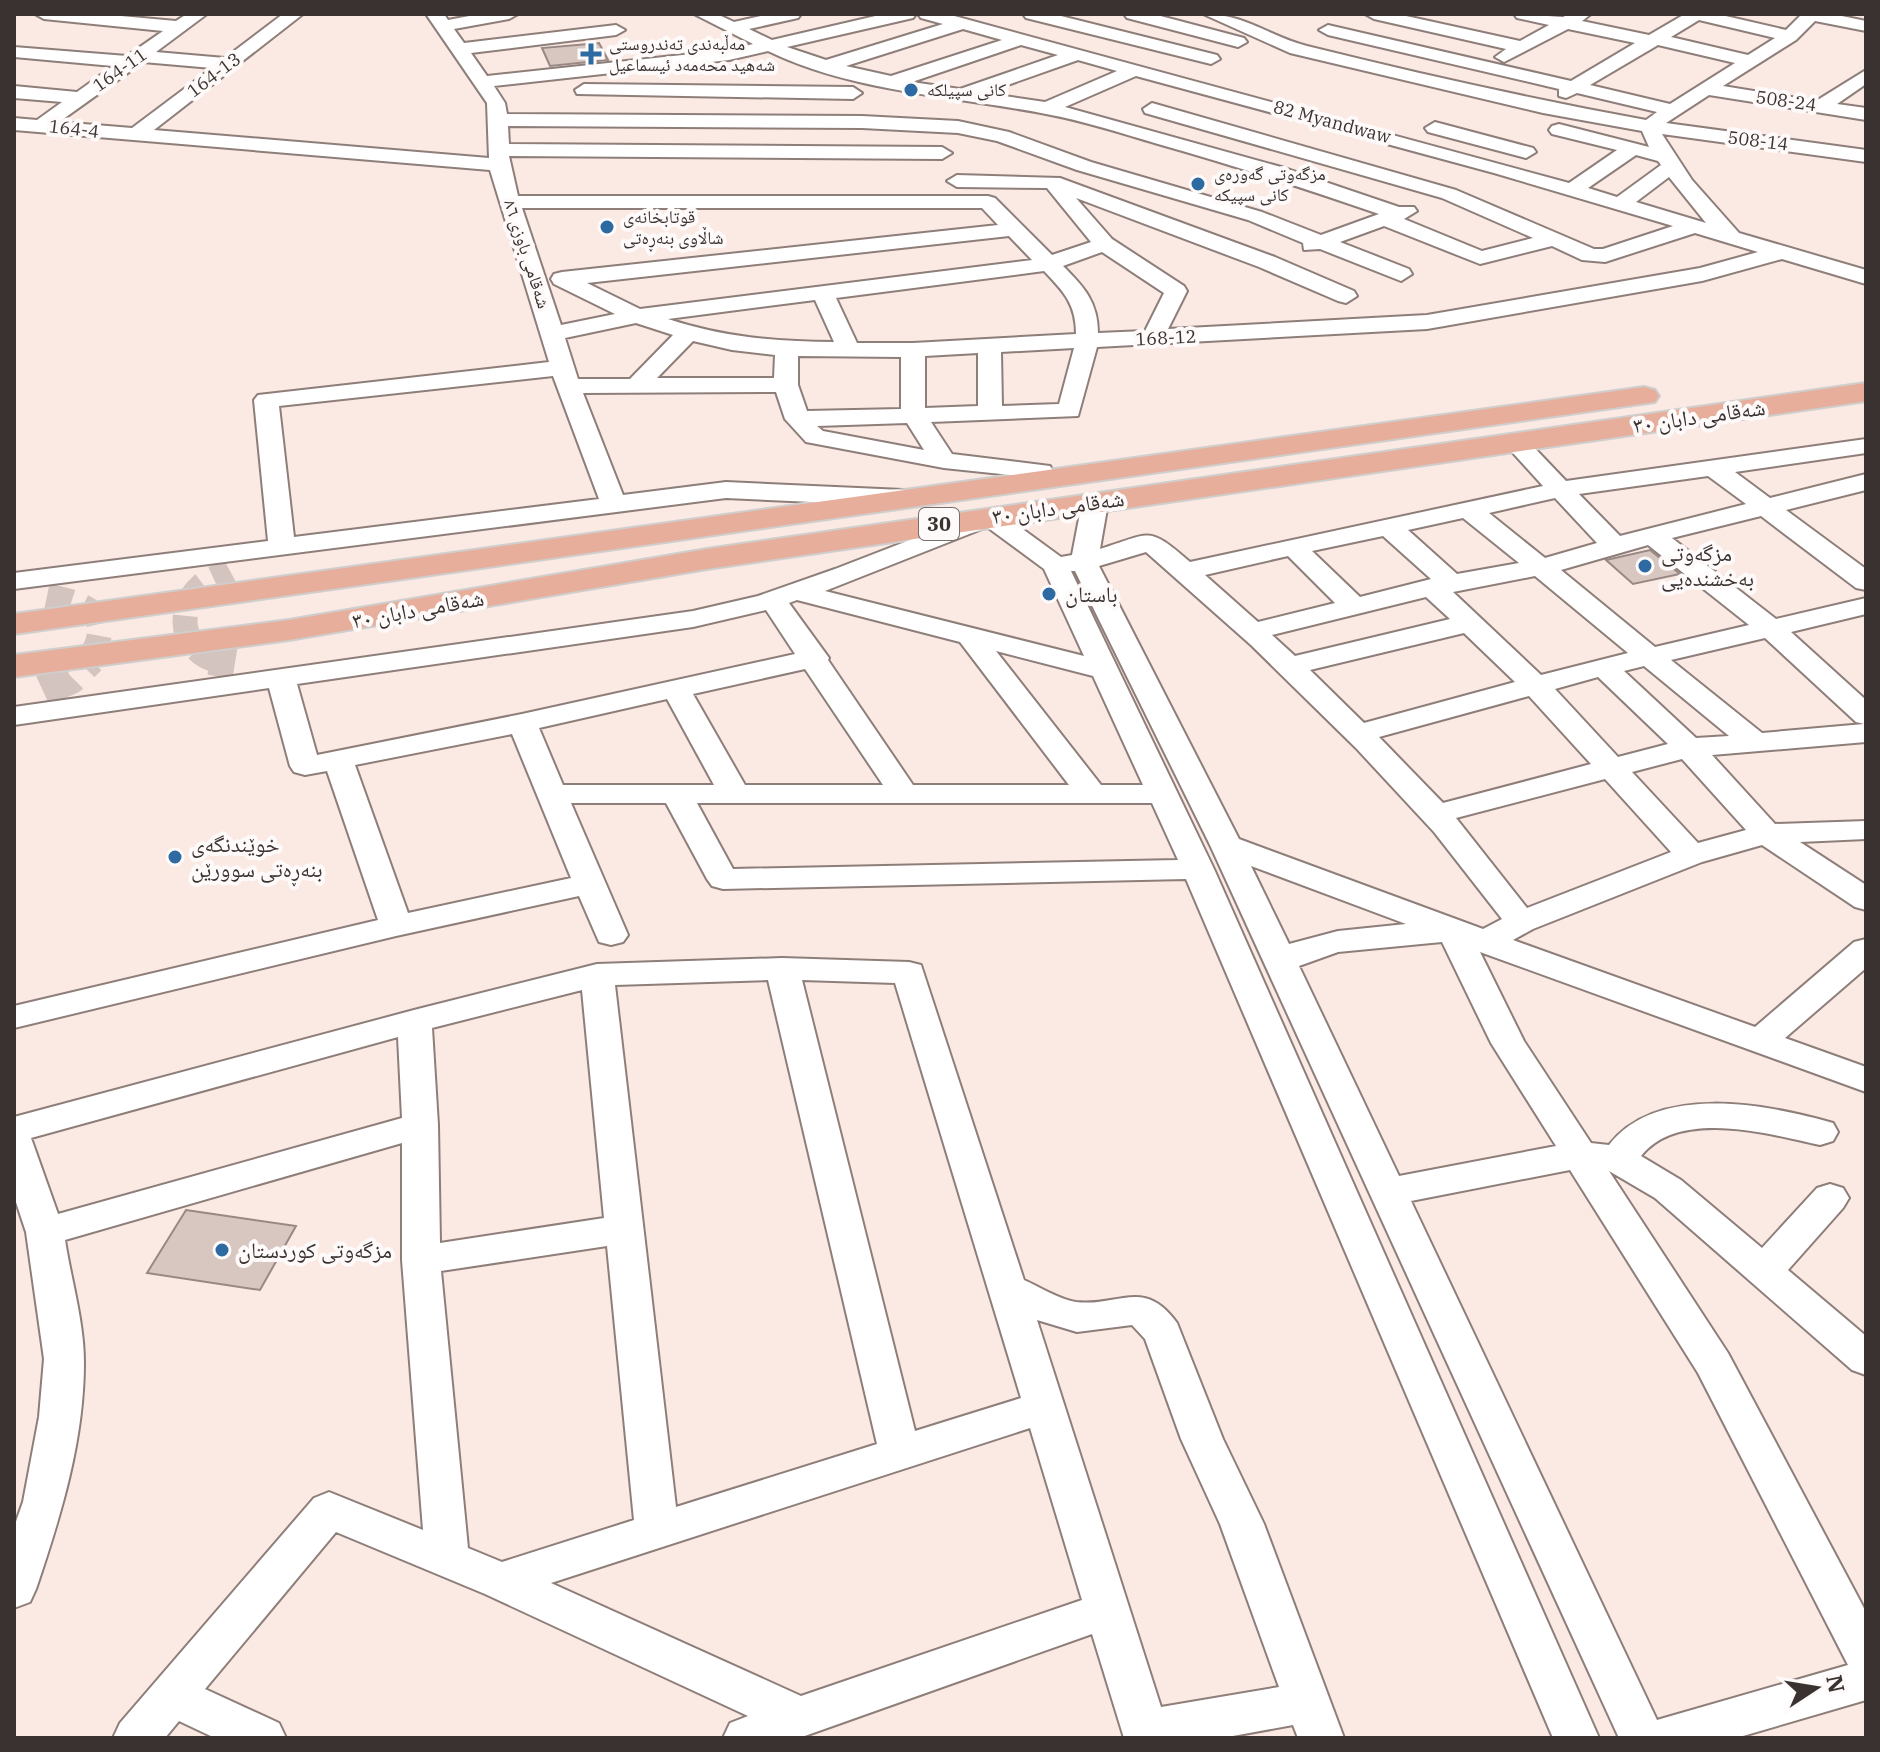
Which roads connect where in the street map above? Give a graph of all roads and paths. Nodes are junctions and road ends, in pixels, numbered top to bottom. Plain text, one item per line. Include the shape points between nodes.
1 (44, 14) edge
2 (52, 14) edge
3 (198, 14) edge
4 (294, 14) edge
5 (509, 14) edge
6 (587, 14) edge
7 (703, 14) edge
8 (792, 14) edge
9 (907, 14) edge
10 (927, 14) edge
11 (1032, 14) edge
12 (1133, 14) edge
13 (1186, 14) edge
14 (1212, 14) edge
15 (1374, 14) edge
16 (1523, 14) edge
17 (1582, 14) edge
18 (1695, 14) edge
19 (1811, 14) edge
20 (1340, 19) edge
21 (439, 20) edge
22 (1564, 23) junction
23 (961, 24) junction
24 (1866, 26) edge
25 (180, 27) junction
26 (732, 28) junction
27 (27, 30) dead end
28 (1790, 36) junction
29 (628, 37) junction
30 (1018, 40) junction
31 (1653, 40) junction
32 (1277, 42) junction
33 (1247, 43) junction
34 (772, 47) junction
35 (1522, 47) junction
36 (458, 49) junction
37 (14, 52) edge
38 (1297, 54) junction
39 (729, 55) junction
40 (1075, 55) junction
41 (136, 59) junction
42 (1750, 61) junction
43 (677, 62) junction
44 (1204, 62) junction
45 (228, 64) junction
46 (1487, 66) junction
47 (823, 67) junction
48 (1135, 70) junction
49 (1226, 73) dead end
50 (1866, 76) edge
51 (1166, 78) junction
52 (882, 81) junction
53 (486, 85) junction
54 (1452, 85) junction
55 (1200, 87) junction
56 (1574, 87) junction
57 (815, 89) junction
58 (919, 89) junction
59 (1705, 89) junction
60 (14, 92) edge
61 (853, 93) junction
62 (959, 96) junction
63 (81, 98) junction
64 (1270, 106) junction
65 (1821, 106) junction
66 (1543, 107) junction
67 (1047, 108) junction
68 (1152, 109) junction
69 (1672, 110) junction
70 (1866, 114) edge
71 (500, 120) junction
72 (805, 121) junction
73 (752, 122) junction
74 (862, 122) junction
75 (14, 124) edge
76 (1421, 124) dead end
77 (944, 125) junction
78 (41, 126) junction
79 (1118, 126) junction
80 (1650, 127) junction
81 (1355, 128) junction
82 (1225, 130) junction
83 (1562, 130) junction
84 (1147, 134) junction
85 (134, 136) junction
86 (1192, 147) junction
87 (1427, 148) junction
88 (1632, 149) junction
89 (1526, 152) junction
90 (1307, 153) junction
91 (1055, 155) junction
92 (1866, 156) edge
93 (1669, 161) junction
94 (1084, 166) junction
95 (939, 167) junction
96 (504, 169) junction
97 (1501, 169) junction
98 (1274, 171) junction
99 (1379, 174) junction
100 (744, 175) junction
101 (1053, 182) junction
102 (1573, 189) junction
103 (1335, 192) junction
104 (1449, 194) junction
105 (511, 202) junction
106 (1622, 203) junction
107 (996, 208) junction
108 (1255, 216) junction
109 (1393, 217) junction
110 (905, 219) junction
111 (874, 222) dead end
112 (1706, 224) junction
113 (1016, 229) junction
114 (920, 239) junction
115 (1734, 239) junction
116 (1552, 240) junction
117 (1321, 242) junction
118 (1104, 244) junction
119 (859, 246) junction
120 (1851, 250) dead end
121 (624, 251) dead end
122 (1775, 254) junction
123 (1267, 262) junction
124 (1049, 264) junction
125 (547, 268) junction
126 (1401, 274) dead end
127 (1866, 277) edge
128 (882, 284) junction
129 (1866, 284) edge
130 (822, 292) junction
131 (1346, 296) dead end
132 (637, 316) junction
133 (688, 333) junction
134 (552, 334) junction
135 (1152, 339) junction
136 (1087, 343) junction
137 (989, 348) junction
138 (787, 349) junction
139 (849, 350) junction
140 (913, 350) junction
141 (1866, 365) edge
142 (565, 377) junction
143 (638, 384) junction
144 (786, 385) junction
145 (1866, 392) edge
146 (990, 411) junction
147 (913, 414) junction
148 (797, 419) junction
149 (1330, 439) junction
150 (1515, 442) junction
151 (1408, 443) junction
152 (1866, 446) edge
153 (1830, 451) junction
154 (944, 461) junction
155 (1354, 465) junction
156 (1714, 468) junction
157 (1044, 479) junction
158 (1866, 480) edge
159 (1562, 489) junction
160 (726, 490) junction
161 (906, 498) junction
162 (613, 502) junction
163 (1095, 503) junction
164 (1763, 507) junction
165 (1468, 509) junction
166 (990, 517) junction
167 (1388, 526) junction
168 (1652, 535) junction
169 (282, 546) junction
170 (1293, 547) junction
171 (1616, 547) junction
172 (1070, 564) junction
173 (1542, 567) junction
174 (230, 571) tunnel mouth
175 (1184, 571) junction
176 (14, 581) edge
177 (1866, 582) edge
178 (1442, 585) junction
179 (782, 595) junction
180 (47, 596) tunnel mouth
181 (14, 598) edge
182 (1354, 606) junction
183 (1866, 606) edge
184 (739, 608) junction
185 (1470, 623) junction
186 (14, 624) edge
187 (1769, 627) junction
188 (1250, 632) junction
189 (971, 638) junction
190 (1647, 657) junction
191 (815, 658) junction
192 (235, 663) tunnel mouth
193 (14, 666) edge
194 (1287, 667) junction
195 (1604, 667) junction
196 (1104, 670) junction
197 (281, 678) junction
198 (1535, 685) junction
199 (676, 689) junction
200 (43, 691) tunnel mouth
201 (14, 700) edge
202 (14, 716) edge
203 (1866, 716) edge
204 (522, 723) junction
205 (1866, 733) edge
206 (1357, 734) junction
207 (1758, 744) junction
208 (1689, 748) junction
209 (338, 759) junction
210 (1612, 768) junction
211 (550, 794) junction
212 (1092, 794) junction
213 (1161, 794) junction
214 (677, 795) junction
215 (735, 795) junction
216 (905, 795) junction
217 (1436, 814) junction
218 (1866, 830) edge
219 (1767, 834) junction
220 (1226, 845) junction
221 (1691, 855) junction
222 (1198, 869) junction
223 (589, 884) junction
224 (1866, 900) edge
225 (1521, 922) junction
226 (396, 926) junction
227 (611, 935) dead end
228 (1469, 936) junction
229 (1866, 950) edge
230 (1279, 962) junction
231 (782, 969) junction
232 (597, 975) junction
233 (14, 1017) edge
234 (414, 1021) junction
235 (1760, 1041) junction
236 (1866, 1080) edge
237 (420, 1125) junction
238 (14, 1130) edge
239 (1820, 1132) dead end
240 (14, 1141) edge
241 (1578, 1155) junction
242 (1618, 1159) junction
243 (1386, 1192) junction
244 (1830, 1198) dead end
245 (624, 1229) junction
246 (45, 1232) junction
247 (421, 1260) junction
248 (1765, 1270) junction
249 (1007, 1289) junction
250 (1862, 1348) edge
251 (1044, 1407) junction
252 (900, 1453) junction
253 (1517, 1474) junction
254 (1468, 1486) junction
255 (657, 1532) junction
256 (447, 1559) junction
257 (18, 1570) edge
258 (501, 1581) junction
259 (1107, 1610) junction
260 (1866, 1656) edge
261 (1866, 1680) edge
262 (173, 1696) junction
263 (799, 1717) junction
264 (1314, 1720) edge
265 (1146, 1735) edge
266 (136, 1738) edge
267 (263, 1738) edge
268 (746, 1738) edge
269 (1576, 1738) edge
270 (1642, 1738) edge
271 (1665, 1738) edge

1 - 2 street
2 - 25 street
2 - 27 street
3 - 25 street, 164-11
4 - 45 street, 164-13
5 - 21 street
6 - 29 street
7 - 26 street
8 - 26 street
9 - 34 street
10 - 23 street, 82 Myandwaw
11 - 44 street
12 - 33 street
13 - 33 street
14 - 32 street
15 - 35 street
16 - 22 street
17 - 22 street
18 - 28 street
18 - 31 street
19 - 24 street
19 - 28 street
20 - 32 street
20 - 46 street
21 - 36 street, شەقامی باوزی ٨٦
22 - 31 street
22 - 35 street
23 - 30 street, 82 Myandwaw
23 - 47 street
25 - 41 street, 164-11
26 - 34 street
28 - 42 street
29 - 36 street
29 - 43 street
30 - 40 street, 82 Myandwaw
30 - 52 street
31 - 42 street
31 - 56 street
32 - 38 street
33 - 38 street
33 - 44 street
34 - 39 street
34 - 47 street
35 - 46 street
36 - 53 street, شەقامی باوزی ٨٦
37 - 41 street
38 - 54 street, 508-14
38 - 83 street
39 - 43 street
39 - 57 street
40 - 48 street, 82 Myandwaw
40 - 62 street
41 - 45 street
41 - 63 street, 164-11
42 - 59 street
43 - 53 street
44 - 49 street
44 - 51 street
45 - 85 street, 164-13
46 - 54 street
46 - 56 street
47 - 52 street
48 - 51 street, 82 Myandwaw
48 - 67 street
50 - 65 street
51 - 55 street, 82 Myandwaw
52 - 58 street
52 - 61 street
53 - 57 street
53 - 71 street, شەقامی باوزی ٨٦
54 - 66 street, 508-14
55 - 64 street, 82 Myandwaw
55 - 68 street
56 - 66 street
56 - 69 street
57 - 61 street
57 - 72 street
58 - 62 street
58 - 74 street
59 - 65 street, 508-24
59 - 69 street
60 - 63 street
61 - 72 street
62 - 67 street
63 - 78 street, 164-11
64 - 81 street, 82 Myandwaw
64 - 82 street
65 - 70 street, 508-24
66 - 80 street, 508-14
67 - 79 street
68 - 79 street
68 - 82 street
69 - 80 street
71 - 73 street
71 - 96 street, شەقامی باوزی ٨٦
72 - 73 street
72 - 74 street
73 - 100 street
74 - 77 street
75 - 78 street, 164-4
76 - 89 street
77 - 91 street via 1002,136
77 - 95 street
78 - 85 street, 164-4
79 - 84 street
80 - 92 street, 508-14
80 - 93 street
81 - 87 street, 82 Myandwaw
81 - 90 street
82 - 86 street
82 - 90 street
83 - 88 street
83 - 89 street
84 - 86 street
84 - 94 street
85 - 96 street, 164-4
86 - 98 street
87 - 97 street, 82 Myandwaw
87 - 99 street
88 - 93 street
88 - 102 street
89 - 97 street
90 - 98 street
90 - 99 street
91 - 94 street
91 - 101 street
93 - 106 street
93 - 112 street
94 - 101 street
94 - 108 street
95 - 100 street
95 - 101 street
96 - 100 street, 164-4
96 - 105 street, شەقامی باوزی ٨٦
97 - 102 street, 82 Myandwaw
97 - 104 street
98 - 103 street
99 - 103 street
99 - 104 street
100 - 105 street
100 - 107 street via 988,202
101 - 118 street
101 - 123 street
102 - 106 street, 82 Myandwaw
103 - 108 street
103 - 109 street
104 - 109 street
104 - 116 street
105 - 125 street, شەقامی باوزی ٨٦
106 - 112 street, 82 Myandwaw
107 - 110 street
107 - 113 street
108 - 117 street
109 - 116 street via 1480,258
109 - 117 street
110 - 111 street
110 - 114 street
112 - 115 street, 82 Myandwaw
112 - 116 street via 1605,256
112 - 120 street
113 - 114 street
113 - 124 street
114 - 119 street
115 - 122 street
115 - 127 street
117 - 123 street
117 - 126 street
118 - 124 street
118 - 135 street via 1176,291
119 - 125 street
119 - 128 street
121 - 125 street
122 - 129 street
122 - 135 street, 168-12 via 1702,274 1427,322
123 - 131 street
124 - 128 street
124 - 136 street via 1080,296
125 - 132 street, 168-12
125 - 134 street, شەقامی باوزی ٨٦
128 - 130 street
130 - 132 street
130 - 139 street
132 - 133 street, 168-12
132 - 134 street
133 - 138 street, 168-12
133 - 143 street
134 - 142 street, شەقامی باوزی ٨٦
135 - 136 street, 168-12
136 - 137 street, 168-12
136 - 146 street via 1069,411
137 - 140 street, 168-12
137 - 146 street
138 - 139 street, 168-12
138 - 144 street
139 - 140 street, 168-12
140 - 147 street
141 - 151 main road, شەقامی دابان ٣٠ / 30
142 - 143 street
142 - 162 street, شەقامی باوزی ٨٦
142 - 169 street via 266,400
143 - 144 street
144 - 148 street
145 - 150 main road, شەقامی دابان ٣٠ / 30
146 - 147 street
147 - 148 street
147 - 154 street
148 - 154 street via 815,437
149 - 151 main road, شەقامی دابان ٣٠ / 30
149 - 155 main road via 1362,449 1365,456
149 - 157 main road, شەقامی دابان ٣٠ / 30
150 - 151 main road, شەقامی دابان ٣٠ / 30
150 - 159 street
151 - 155 main road, شەقامی دابان ٣٠ / 30
152 - 153 street
153 - 156 street
153 - 158 street
154 - 157 street via 1041,471
155 - 163 main road, شەقامی دابان ٣٠ / 30
156 - 159 street
156 - 164 street
157 - 161 main road, شەقامی دابان ٣٠ / 30
158 - 164 street
159 - 165 street
159 - 171 street
160 - 161 street
160 - 162 street
160 - 174 street via 589,520
161 - 186 main road, شەقامی دابان ٣٠ / 30
162 - 169 street
163 - 166 main road, شەقامی دابان ٣٠ / 30
163 - 172 street
164 - 168 street
164 - 177 street
165 - 167 street
165 - 173 street
166 - 172 street
166 - 179 street
166 - 193 main road, شەقامی دابان ٣٠ / 30 via 289,630
167 - 170 street
167 - 178 street
168 - 171 street
168 - 187 street
169 - 176 street
170 - 175 street
170 - 182 street
171 - 173 street
172 - 175 street via 1151,542
172 - 196 street
172 - 220 street
173 - 178 street
173 - 190 street
175 - 188 street
178 - 182 street
178 - 185 street
179 - 184 street
179 - 189 street
179 - 191 street
180 - 181 street
182 - 188 street
183 - 187 street
184 - 192 street via 491,632 274,664
184 - 197 street
185 - 194 street
185 - 198 street
187 - 190 street
187 - 203 street
188 - 194 street
189 - 196 street
189 - 212 street
190 - 195 street
190 - 207 street
191 - 199 street
191 - 216 street
194 - 206 street
195 - 198 street
195 - 208 street
196 - 213 street
197 - 202 street
197 - 209 street via 305,766
198 - 206 street
198 - 210 street
199 - 204 street
199 - 215 street
200 - 201 street
204 - 209 street
204 - 211 street
205 - 207 street
206 - 217 street
207 - 208 street
208 - 210 street
208 - 219 street
209 - 226 street
210 - 217 street
210 - 221 street
211 - 214 street
211 - 223 street
212 - 213 street
212 - 216 street
213 - 222 street
214 - 215 street
214 - 222 street via 723,879
215 - 216 street
217 - 225 street
218 - 219 street
219 - 221 street
219 - 224 street
220 - 228 street
220 - 230 street
221 - 225 street
222 - 254 street
223 - 226 street
223 - 227 street
225 - 228 street
226 - 233 street
228 - 230 street via 1329,942
228 - 235 street
228 - 241 street via 1508,1043
229 - 235 street
230 - 243 street
231 - 232 street
231 - 249 street via 909,973
231 - 252 street
232 - 234 street
232 - 245 street
234 - 237 street
234 - 238 street
235 - 236 street
237 - 246 street
237 - 247 street
239 - 242 street via 1735,1115 1680,1119 1641,1132
240 - 246 street
241 - 242 street
241 - 243 street
241 - 260 street via 1714,1364
242 - 248 street via 1668,1189
243 - 253 street
244 - 248 street
245 - 247 street
245 - 255 street
246 - 257 street via 64,1359 60,1417 44,1502
247 - 256 street
248 - 250 street
249 - 251 street
249 - 264 street via 1077,1317 1136,1310 1151,1317 1163,1334 1202,1439 1242,1524
251 - 252 street
251 - 259 street
252 - 255 street
253 - 254 street
253 - 270 street
254 - 269 street
255 - 258 street
256 - 258 street
256 - 262 street via 329,1510
258 - 263 street
259 - 263 street
259 - 265 street
261 - 271 street
262 - 266 street
262 - 267 street
263 - 268 street
264 - 265 street

